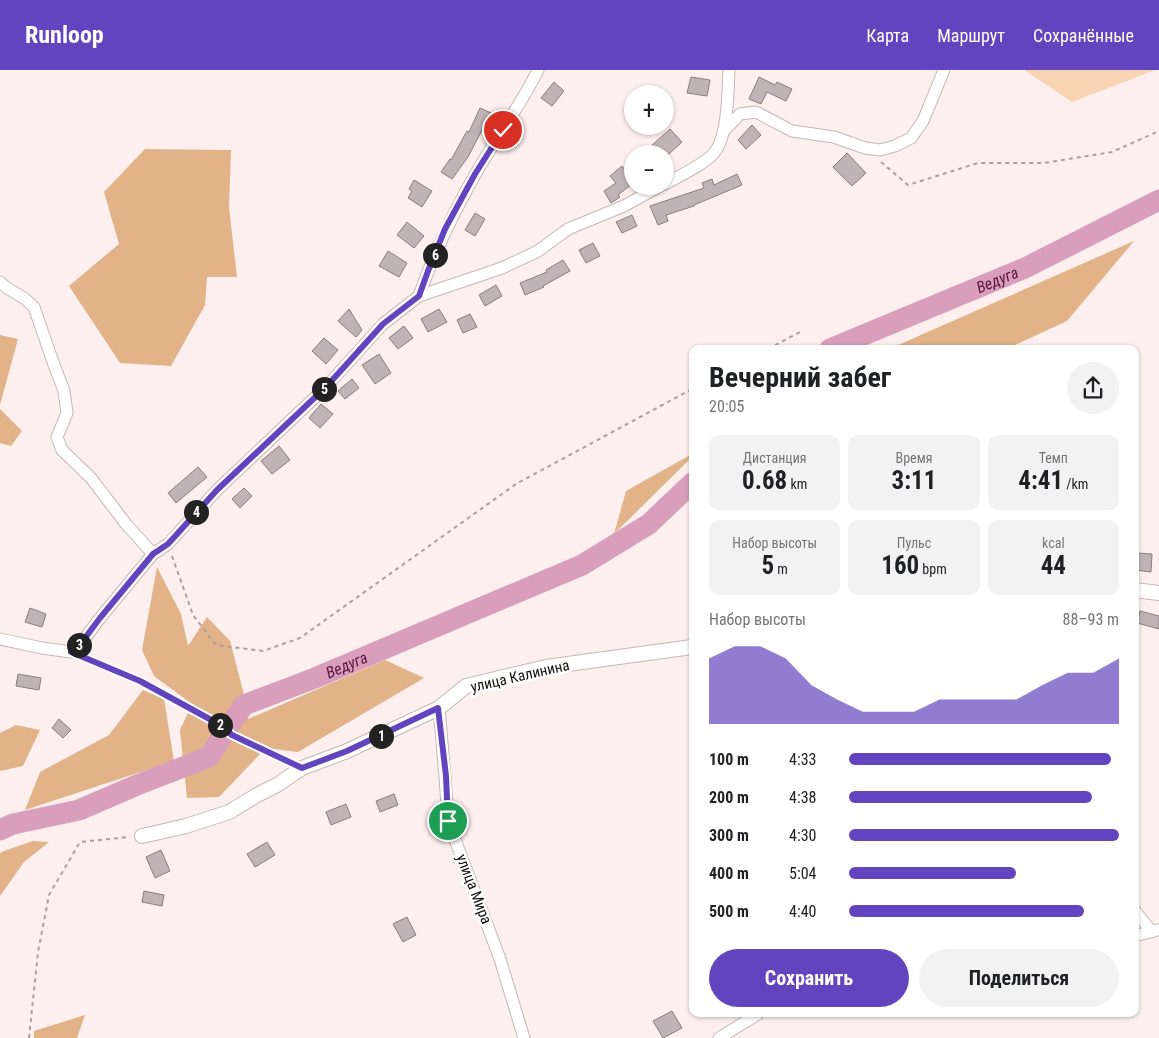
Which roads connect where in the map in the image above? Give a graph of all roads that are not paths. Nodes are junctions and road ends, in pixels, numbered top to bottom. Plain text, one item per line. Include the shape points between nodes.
1 (538, 70) edge
2 (729, 70) edge
3 (944, 70) edge
4 (724, 131) junction
5 (674, 179) edge
6 (644, 195) edge
7 (0, 282) edge
8 (419, 296) junction
9 (153, 554) junction
10 (1139, 590) edge
11 (1159, 593) edge
12 (0, 639) edge
13 (689, 647) edge
14 (438, 708) junction
15 (142, 836) road end
16 (1139, 914) edge
17 (1155, 930) edge
18 (1139, 935) edge
19 (753, 1017) edge
20 (524, 1038) edge
21 (719, 1038) edge

1 - 8 street via 445,229
2 - 4 street
3 - 4 street via 923,121 911,138 895,146 880,150 865,148 834,137 792,131 756,112 740,114
4 - 5 street via 715,153
6 - 8 street via 568,229 538,251 502,268
7 - 9 street via 34,307 64,391 66,414 57,437 62,450 91,478
8 - 9 street via 383,324 326,387 217,490 168,544
9 - 12 street via 71,652
10 - 11 street
13 - 14 street, улица Калинина via 546,667 466,686
14 - 15 street, улица Калинина via 347,751 302,768 229,812
14 - 20 street, улица Мира via 448,821 500,959
16 - 17 street
17 - 18 street
19 - 21 street

